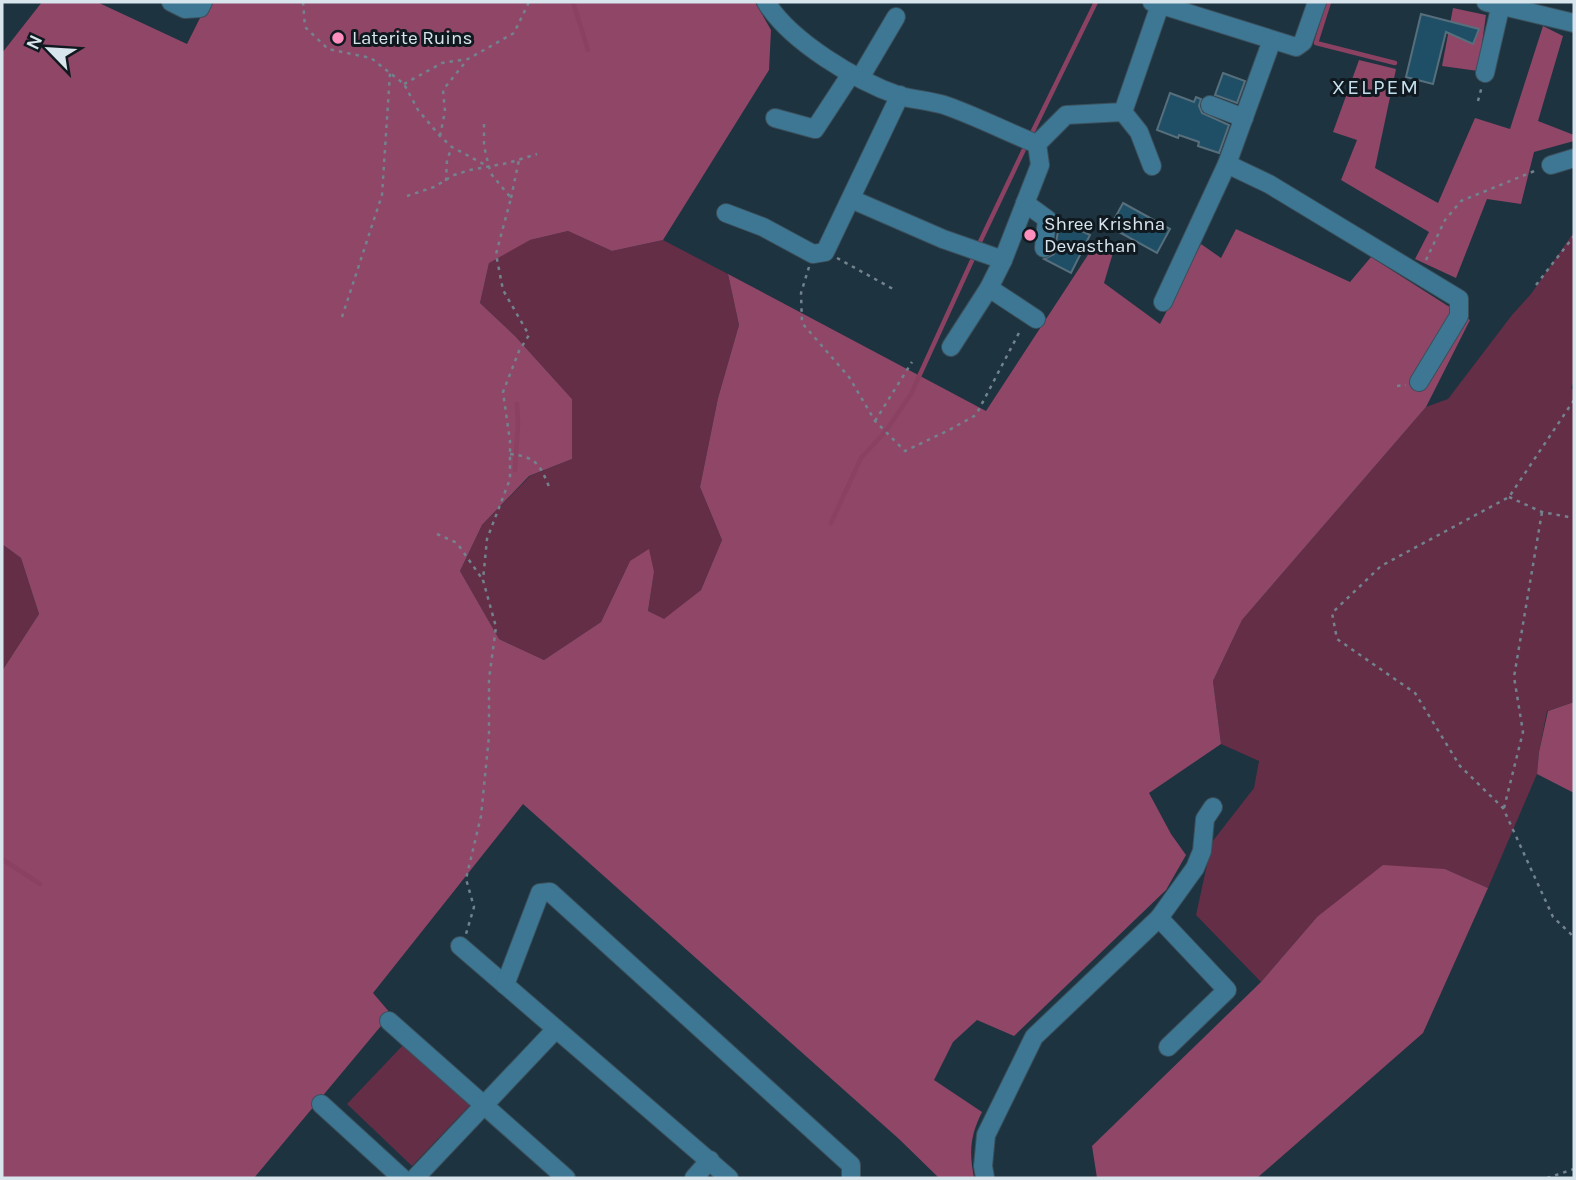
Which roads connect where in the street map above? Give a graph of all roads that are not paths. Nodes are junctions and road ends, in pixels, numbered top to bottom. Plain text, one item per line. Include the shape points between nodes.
1 (203, 2) edge
2 (766, 2) edge
3 (1158, 2) edge
4 (1317, 2) edge
5 (172, 3) edge
6 (1494, 3) edge
7 (896, 17) dead end
8 (1574, 23) edge
9 (783, 39) dead end
10 (1272, 40) junction
11 (822, 56) junction
12 (1485, 73) dead end
13 (856, 76) junction
14 (900, 95) junction
15 (1210, 105) dead end
16 (1123, 112) junction
17 (775, 118) dead end
18 (1244, 118) junction
19 (1037, 144) junction
20 (1574, 158) edge
21 (1227, 164) junction
22 (1551, 165) road end
23 (1152, 166) dead end
24 (851, 199) junction
25 (1025, 203) junction
26 (726, 213) dead end
27 (1044, 248) dead end
28 (1003, 260) junction
29 (989, 288) junction
30 (1163, 302) dead end
31 (1032, 317) road end
32 (951, 347) dead end
33 (1419, 382) dead end
34 (1213, 807) dead end
35 (1159, 918) junction
36 (460, 946) road end
37 (505, 985) junction
38 (389, 1021) dead end
39 (556, 1029) junction
40 (1168, 1047) dead end
41 (321, 1104) dead end
42 (485, 1105) junction
43 (710, 1160) junction
44 (402, 1178) edge
45 (415, 1178) edge
46 (566, 1178) edge
47 (694, 1178) edge
48 (729, 1178) edge
49 (851, 1178) edge
50 (985, 1178) edge

1 - 5 street via 200,8 185,9
2 - 11 street via 775,16
3 - 10 street
3 - 16 street
4 - 10 street via 1303,42 1296,47
6 - 8 street
6 - 12 street
7 - 13 street
9 - 11 street via 812,62
10 - 18 street
11 - 13 street
13 - 14 street
13 - 17 street via 815,129
14 - 19 street via 947,106
14 - 24 street
15 - 18 street
16 - 19 street via 1066,115
16 - 23 street via 1139,132
18 - 21 street
19 - 25 street via 1040,164
20 - 22 street
21 - 30 street
21 - 33 street via 1269,184 1458,299 1459,316
24 - 26 street via 819,253
24 - 28 street
25 - 27 street via 1047,219
25 - 28 street
28 - 29 street
29 - 31 street
29 - 32 street
34 - 35 street via 1205,818 1202,851 1195,868
35 - 40 street via 1227,990
35 - 50 street via 1034,1037 986,1135
36 - 37 street
37 - 39 street
37 - 49 street via 540,893 550,892 851,1165
38 - 42 street
39 - 42 street
39 - 43 street
41 - 44 street
42 - 45 street
42 - 46 street
43 - 47 street
43 - 48 street

